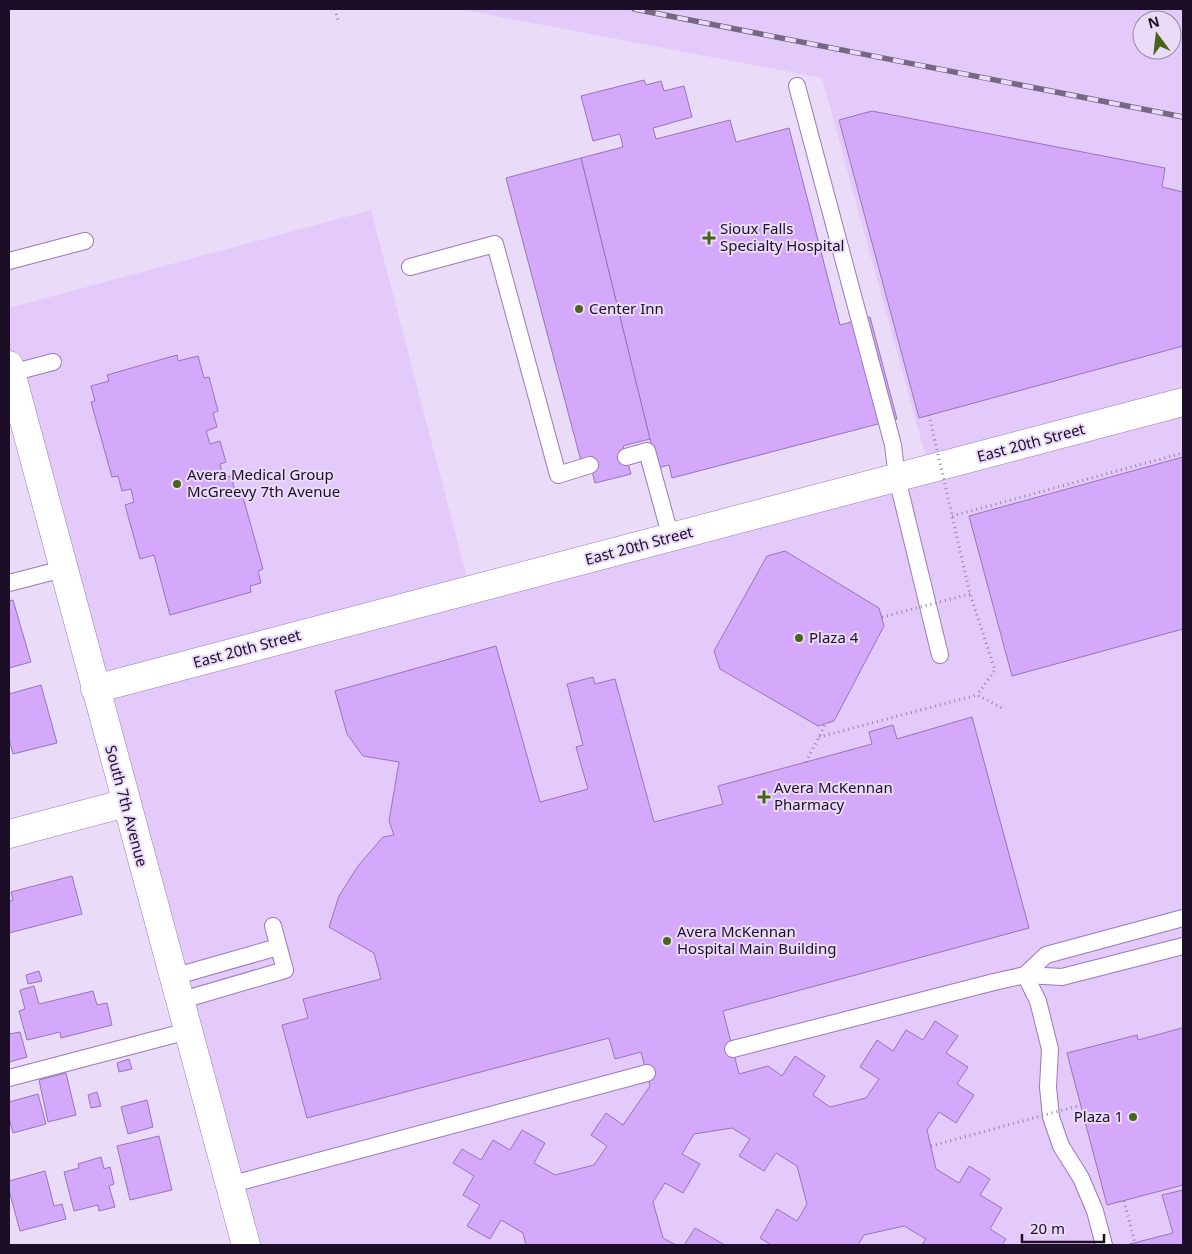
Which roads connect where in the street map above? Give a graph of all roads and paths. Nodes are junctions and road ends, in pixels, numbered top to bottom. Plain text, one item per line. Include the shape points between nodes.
1 (335, 9) edge
2 (338, 20) dead end
3 (797, 86) dead end
4 (86, 241) dead end
5 (9, 260) edge
6 (410, 267) dead end
7 (53, 362) dead end
8 (10, 369) edge
9 (1183, 402) edge
10 (929, 415) dead end
11 (1183, 453) edge
12 (626, 457) dead end
13 (590, 465) dead end
14 (898, 478) junction
15 (952, 516) junction
16 (671, 538) junction
17 (63, 569) junction
18 (9, 583) edge
19 (970, 594) junction
20 (882, 618) dead end
21 (940, 654) dead end
22 (95, 689) junction
23 (977, 695) junction
24 (1002, 708) dead end
25 (826, 724) dead end
26 (819, 737) junction
27 (806, 762) dead end
28 (126, 803) junction
29 (9, 834) edge
30 (1183, 918) edge
31 (273, 926) dead end
32 (1183, 946) edge
33 (278, 947) junction
34 (1025, 976) junction
35 (176, 989) junction
36 (188, 1031) junction
37 (733, 1050) dead end
38 (647, 1073) dead end
39 (9, 1078) edge
40 (1080, 1105) dead end
41 (931, 1146) dead end
42 (229, 1185) junction
43 (1124, 1200) dead end
44 (1135, 1243) dead end
45 (246, 1245) edge
46 (1104, 1245) edge

1 - 2 path
3 - 14 lane via 893,445
4 - 5 lane
6 - 13 lane via 495,244 558,475
7 - 8 lane
8 - 17 street, South 7th Avenue
9 - 14 street, East 20th Street
10 - 15 path, bridge
11 - 15 path
12 - 16 lane via 646,451
14 - 16 street, East 20th Street
14 - 21 lane
15 - 19 path, bridge
16 - 22 street, East 20th Street
17 - 18 lane
17 - 22 street, South 7th Avenue
19 - 20 path, bridge
19 - 23 path, bridge via 995,670
22 - 28 street, South 7th Avenue
23 - 24 path
23 - 26 path
25 - 26 path
26 - 27 path
28 - 29 street
28 - 35 street, South 7th Avenue
30 - 34 lane via 1046,955
31 - 33 lane
32 - 34 lane via 1062,977
33 - 35 lane
33 - 35 lane via 285,970
34 - 37 lane
34 - 46 lane via 1038,1001 1050,1049 1048,1087 1051,1117 1061,1146 1081,1178 1095,1211
35 - 36 street, South 7th Avenue
36 - 39 lane
36 - 42 street, South 7th Avenue
38 - 42 lane
40 - 41 path, bridge
42 - 45 street, South 7th Avenue
43 - 44 path

